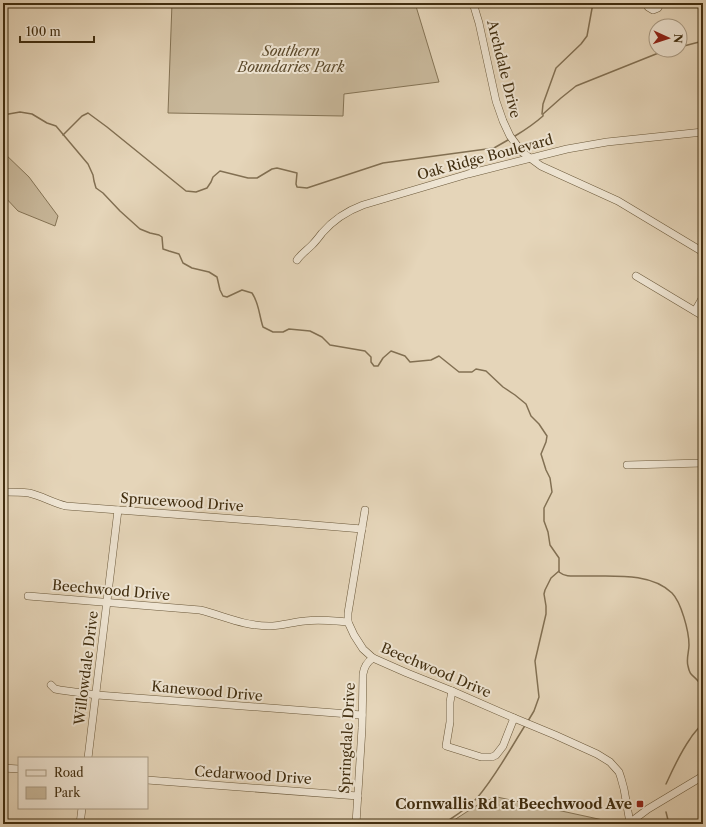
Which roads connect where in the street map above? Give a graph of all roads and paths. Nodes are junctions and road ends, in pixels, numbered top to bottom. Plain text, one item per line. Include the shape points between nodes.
1 (473, 3) edge
2 (647, 3) edge
3 (659, 3) edge
4 (703, 132) edge
5 (529, 158) junction
6 (703, 252) edge
7 (297, 260) dead end
8 (636, 276) dead end
9 (703, 297) edge
10 (695, 311) junction
11 (703, 316) edge
12 (703, 463) edge
13 (627, 465) dead end
14 (3, 492) edge
15 (118, 510) junction
16 (365, 510) dead end
17 (362, 529) junction
18 (28, 596) dead end
19 (107, 602) junction
20 (348, 622) junction
21 (373, 658) junction
22 (51, 685) dead end
23 (452, 690) junction
24 (96, 694) junction
25 (362, 716) junction
26 (514, 718) junction
27 (88, 757) edge
28 (3, 768) edge
29 (18, 769) edge
30 (703, 776) edge
31 (148, 780) edge
32 (358, 796) junction
33 (82, 809) edge
34 (629, 823) edge
35 (80, 824) edge
36 (356, 824) edge

1 - 5 street, Archdale Drive via 503,121 512,140
2 - 3 street via 653,10 658,8
4 - 5 street, Oak Ridge Boulevard via 588,145
5 - 6 street, Archdale Drive via 548,170 618,201
5 - 7 street, Oak Ridge Boulevard via 348,211 337,218
8 - 10 street
9 - 10 street
10 - 11 street
12 - 13 street
14 - 15 street, Sprucewood Drive via 30,494 66,506
15 - 17 street, Sprucewood Drive
15 - 19 street, Willowdale Drive
16 - 17 street
17 - 20 street
18 - 19 street, Beechwood Drive
19 - 20 street, Beechwood Drive via 200,610 238,622 258,625 277,626 314,620
19 - 24 street, Willowdale Drive
20 - 21 street, Beechwood Drive via 363,649
21 - 23 street, Beechwood Drive
21 - 25 street, Springdale Drive via 364,670
22 - 24 street, Kanewood Drive via 60,690
23 - 26 street, Beechwood Drive
23 - 26 street via 446,746 480,757 492,757 503,746
24 - 25 street, Kanewood Drive
24 - 27 street, Willowdale Drive
25 - 32 street, Springdale Drive
26 - 34 street, Beechwood Drive via 555,734 610,762 621,778
28 - 29 street
30 - 34 street
31 - 32 street, Cedarwood Drive
32 - 36 street, Springdale Drive
33 - 35 street

